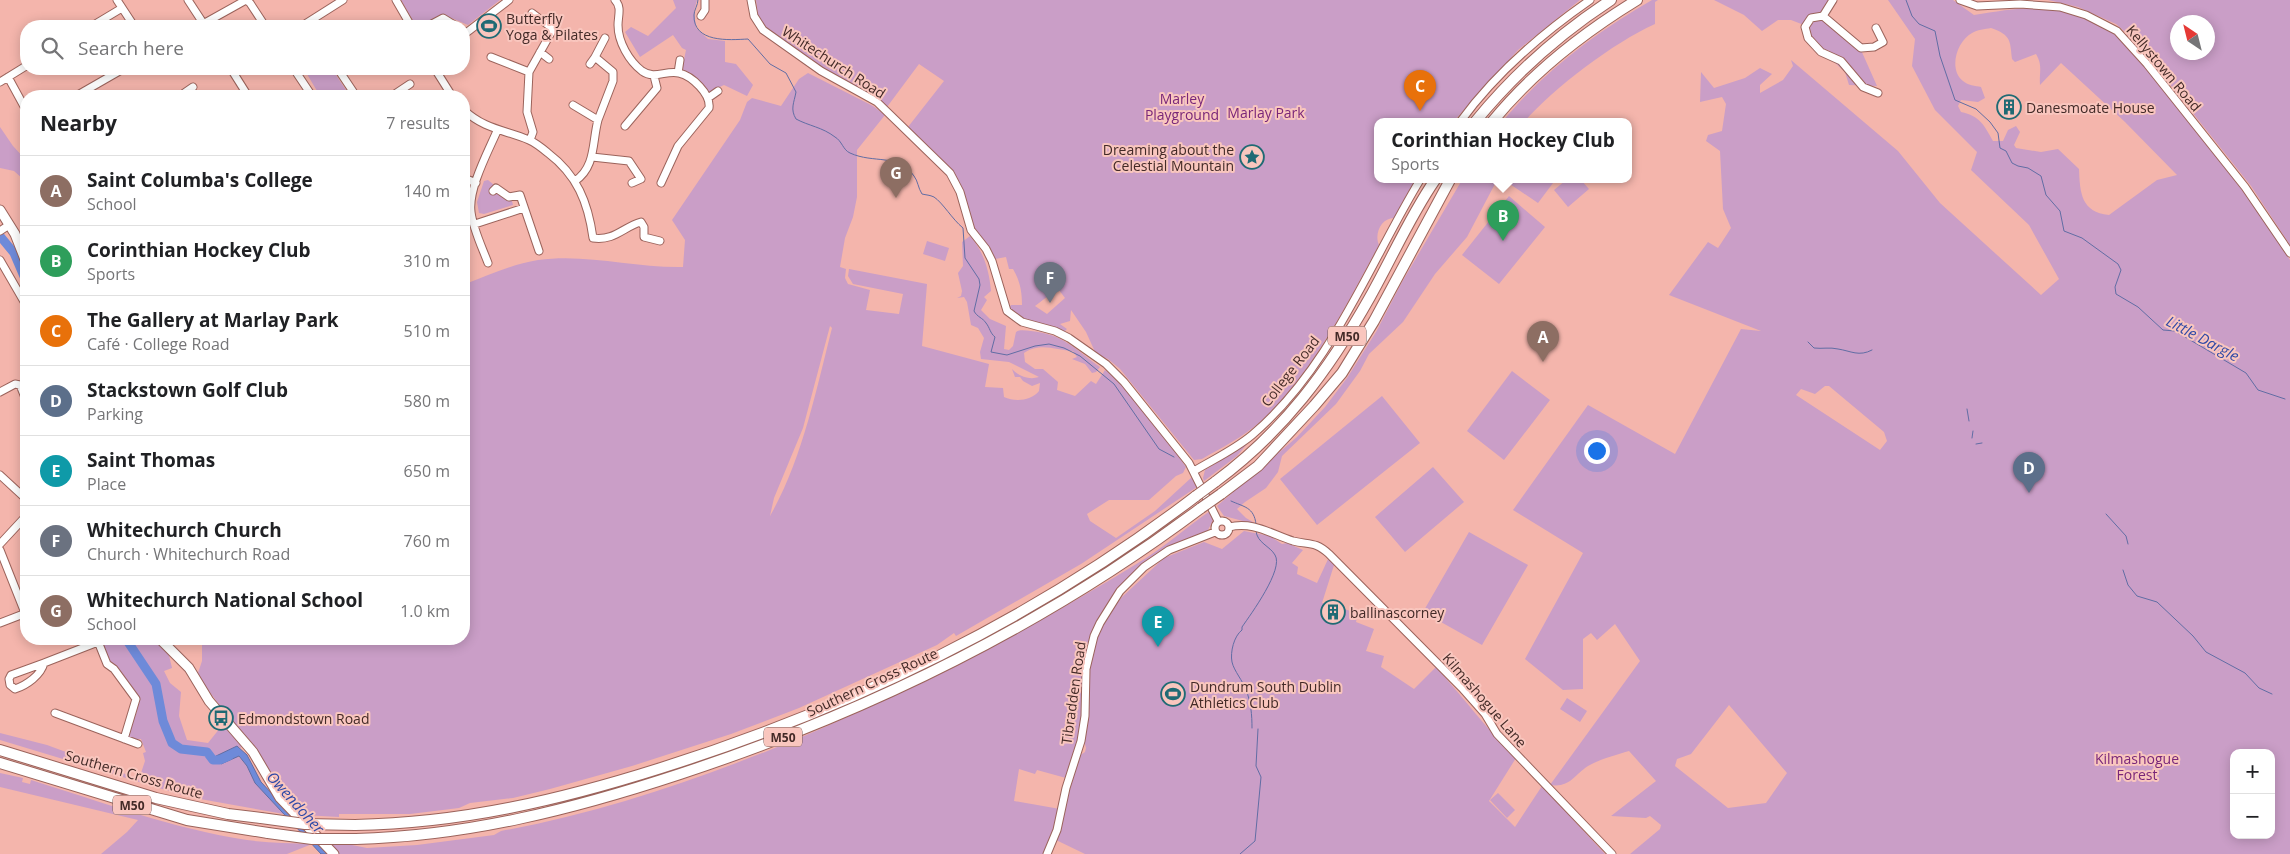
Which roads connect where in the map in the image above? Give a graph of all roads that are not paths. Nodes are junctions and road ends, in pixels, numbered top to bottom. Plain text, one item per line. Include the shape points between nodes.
1 (117, 0) edge
2 (188, 0) edge
3 (246, 0) edge
4 (343, 0) edge
5 (396, 0) edge
6 (509, 0) edge
7 (615, 0) edge
8 (705, 0) edge
9 (751, 0) edge
10 (1590, 0) edge
11 (1611, 0) edge
12 (1637, 0) edge
13 (1833, 0) edge
14 (1960, 0) edge
15 (122, 8) junction
16 (532, 13) dead end
17 (701, 16) dead end
18 (1823, 16) junction
19 (102, 20) edge
20 (130, 20) edge
21 (201, 20) edge
22 (212, 20) edge
23 (261, 20) edge
24 (311, 20) edge
25 (408, 20) edge
26 (470, 28) edge
27 (1876, 28) dead end
28 (605, 38) dead end
29 (540, 52) junction
30 (490, 57) dead end
31 (595, 57) junction
32 (548, 59) dead end
33 (680, 60) dead end
34 (590, 64) dead end
35 (20, 70) edge
36 (529, 72) junction
37 (678, 73) junction
38 (113, 75) edge
39 (235, 75) edge
40 (298, 75) edge
41 (342, 75) edge
42 (439, 75) edge
43 (654, 76) junction
44 (8, 77) junction
45 (0, 82) edge
46 (410, 84) dead end
47 (193, 87) dead end
48 (86, 90) edge
49 (189, 90) edge
50 (244, 90) edge
51 (308, 90) edge
52 (352, 90) edge
53 (401, 90) edge
54 (448, 90) edge
55 (718, 90) dead end
56 (1878, 93) dead end
57 (708, 98) junction
58 (20, 99) edge
59 (573, 105) dead end
60 (470, 114) edge
61 (1463, 118) edge
62 (1478, 118) edge
63 (1496, 118) edge
64 (598, 120) junction
65 (625, 126) dead end
66 (497, 131) junction
67 (530, 140) junction
68 (592, 157) junction
69 (470, 180) edge
70 (576, 181) junction
71 (476, 183) junction
72 (661, 183) dead end
73 (1418, 183) edge
74 (1433, 183) edge
75 (1448, 183) edge
76 (632, 184) dead end
77 (493, 191) dead end
78 (524, 208) junction
79 (0, 210) edge
80 (475, 224) junction
81 (9, 225) junction
82 (0, 231) edge
83 (660, 242) dead end
84 (20, 249) edge
85 (539, 251) dead end
86 (2290, 253) edge
87 (0, 260) edge
88 (488, 263) dead end
89 (20, 295) edge
90 (20, 385) edge
91 (0, 392) edge
92 (1194, 471) junction
93 (0, 475) edge
94 (20, 493) edge
95 (1218, 521) junction
96 (20, 522) edge
97 (1229, 527) junction
98 (1215, 532) junction
99 (0, 544) edge
100 (0, 550) edge
101 (20, 600) edge
102 (20, 615) edge
103 (0, 622) edge
104 (87, 645) edge
105 (99, 645) edge
106 (166, 645) edge
107 (44, 663) junction
108 (55, 713) dead end
109 (124, 739) junction
110 (138, 744) dead end
111 (0, 750) edge
112 (0, 763) edge
113 (334, 854) edge
114 (1047, 854) edge
115 (1612, 854) edge

1 - 15 street
2 - 21 street
3 - 22 street
3 - 23 street
4 - 24 street
5 - 25 street
6 - 26 street
7 - 43 street via 620,8 618,32 631,62
8 - 17 street
9 - 92 street, Whitechurch Road via 754,16 763,30 821,71 877,102 950,173 972,230 992,261 1004,304 1013,317 1062,334 1106,364 1153,416
10 - 61 street via 1525,51
11 - 62 highway via 1551,44
12 - 63 highway via 1591,29 1526,84
13 - 18 street
14 - 86 street, Kellystown Road via 1977,6 2020,4 2060,7 2091,17 2117,31 2245,188
15 - 19 street
15 - 20 street
16 - 29 street via 552,28
18 - 27 street via 1861,48 1883,42
18 - 56 street via 1811,18 1805,26 1811,42 1821,52 1844,64 1864,87
28 - 31 street
29 - 32 street
29 - 36 street
30 - 36 street
31 - 34 street
31 - 64 street via 613,72
33 - 37 street
35 - 44 street
36 - 67 street via 527,112 533,132
37 - 43 street
37 - 57 street via 697,85
38 - 48 street
39 - 50 street
40 - 51 street
41 - 52 street
42 - 54 street
43 - 65 street via 657,88
44 - 45 street
44 - 58 street
46 - 53 street
47 - 49 street
55 - 57 street
57 - 72 street via 709,108 678,146
59 - 64 street
60 - 66 street
64 - 68 street
66 - 67 street
66 - 71 street
67 - 70 street via 561,163
68 - 70 street via 586,173
68 - 76 street via 629,161 641,179
69 - 71 street
70 - 83 street via 589,212 593,238 616,235 641,222 644,236
71 - 80 street via 471,202
73 - 92 street, College Road via 1343,319 1304,378 1251,436
74 - 111 highway, Southern Cross Route / M50, bridge via 1369,298 1313,387 1270,435 1215,482 1104,561 997,624 898,675 778,727 608,785 482,814 405,824 306,824 228,814 156,798
75 - 112 highway, Southern Cross Route / M50, bridge via 1342,373 1258,466 1130,558 1029,620 899,687 788,735 634,789 501,824 433,834 356,839 312,839 187,820
77 - 78 street via 496,188 509,197 520,195
78 - 80 street
78 - 85 street
79 - 81 main road
80 - 88 street
81 - 82 street
81 - 84 main road
87 - 89 street
90 - 91 street
92 - 95 street, Whitechurch Road
93 - 94 street
95 - 97 street via 1225,521
95 - 98 street
96 - 99 street
97 - 98 street via 1224,535
97 - 115 street, Kilmashogue Lane via 1254,526 1292,540 1314,543 1329,554 1462,688 1485,714 1497,734
98 - 114 street, Tibradden Road via 1169,550 1144,567 1120,591 1100,622 1086,669 1081,741 1057,830
100 - 101 street
102 - 103 street
104 - 107 street
105 - 109 street via 107,664 136,699
106 - 113 main road via 189,668 209,701 253,752 280,798
107 - 107 street via 40,673 20,687 15,689 10,685 11,675
108 - 109 street
109 - 110 street

